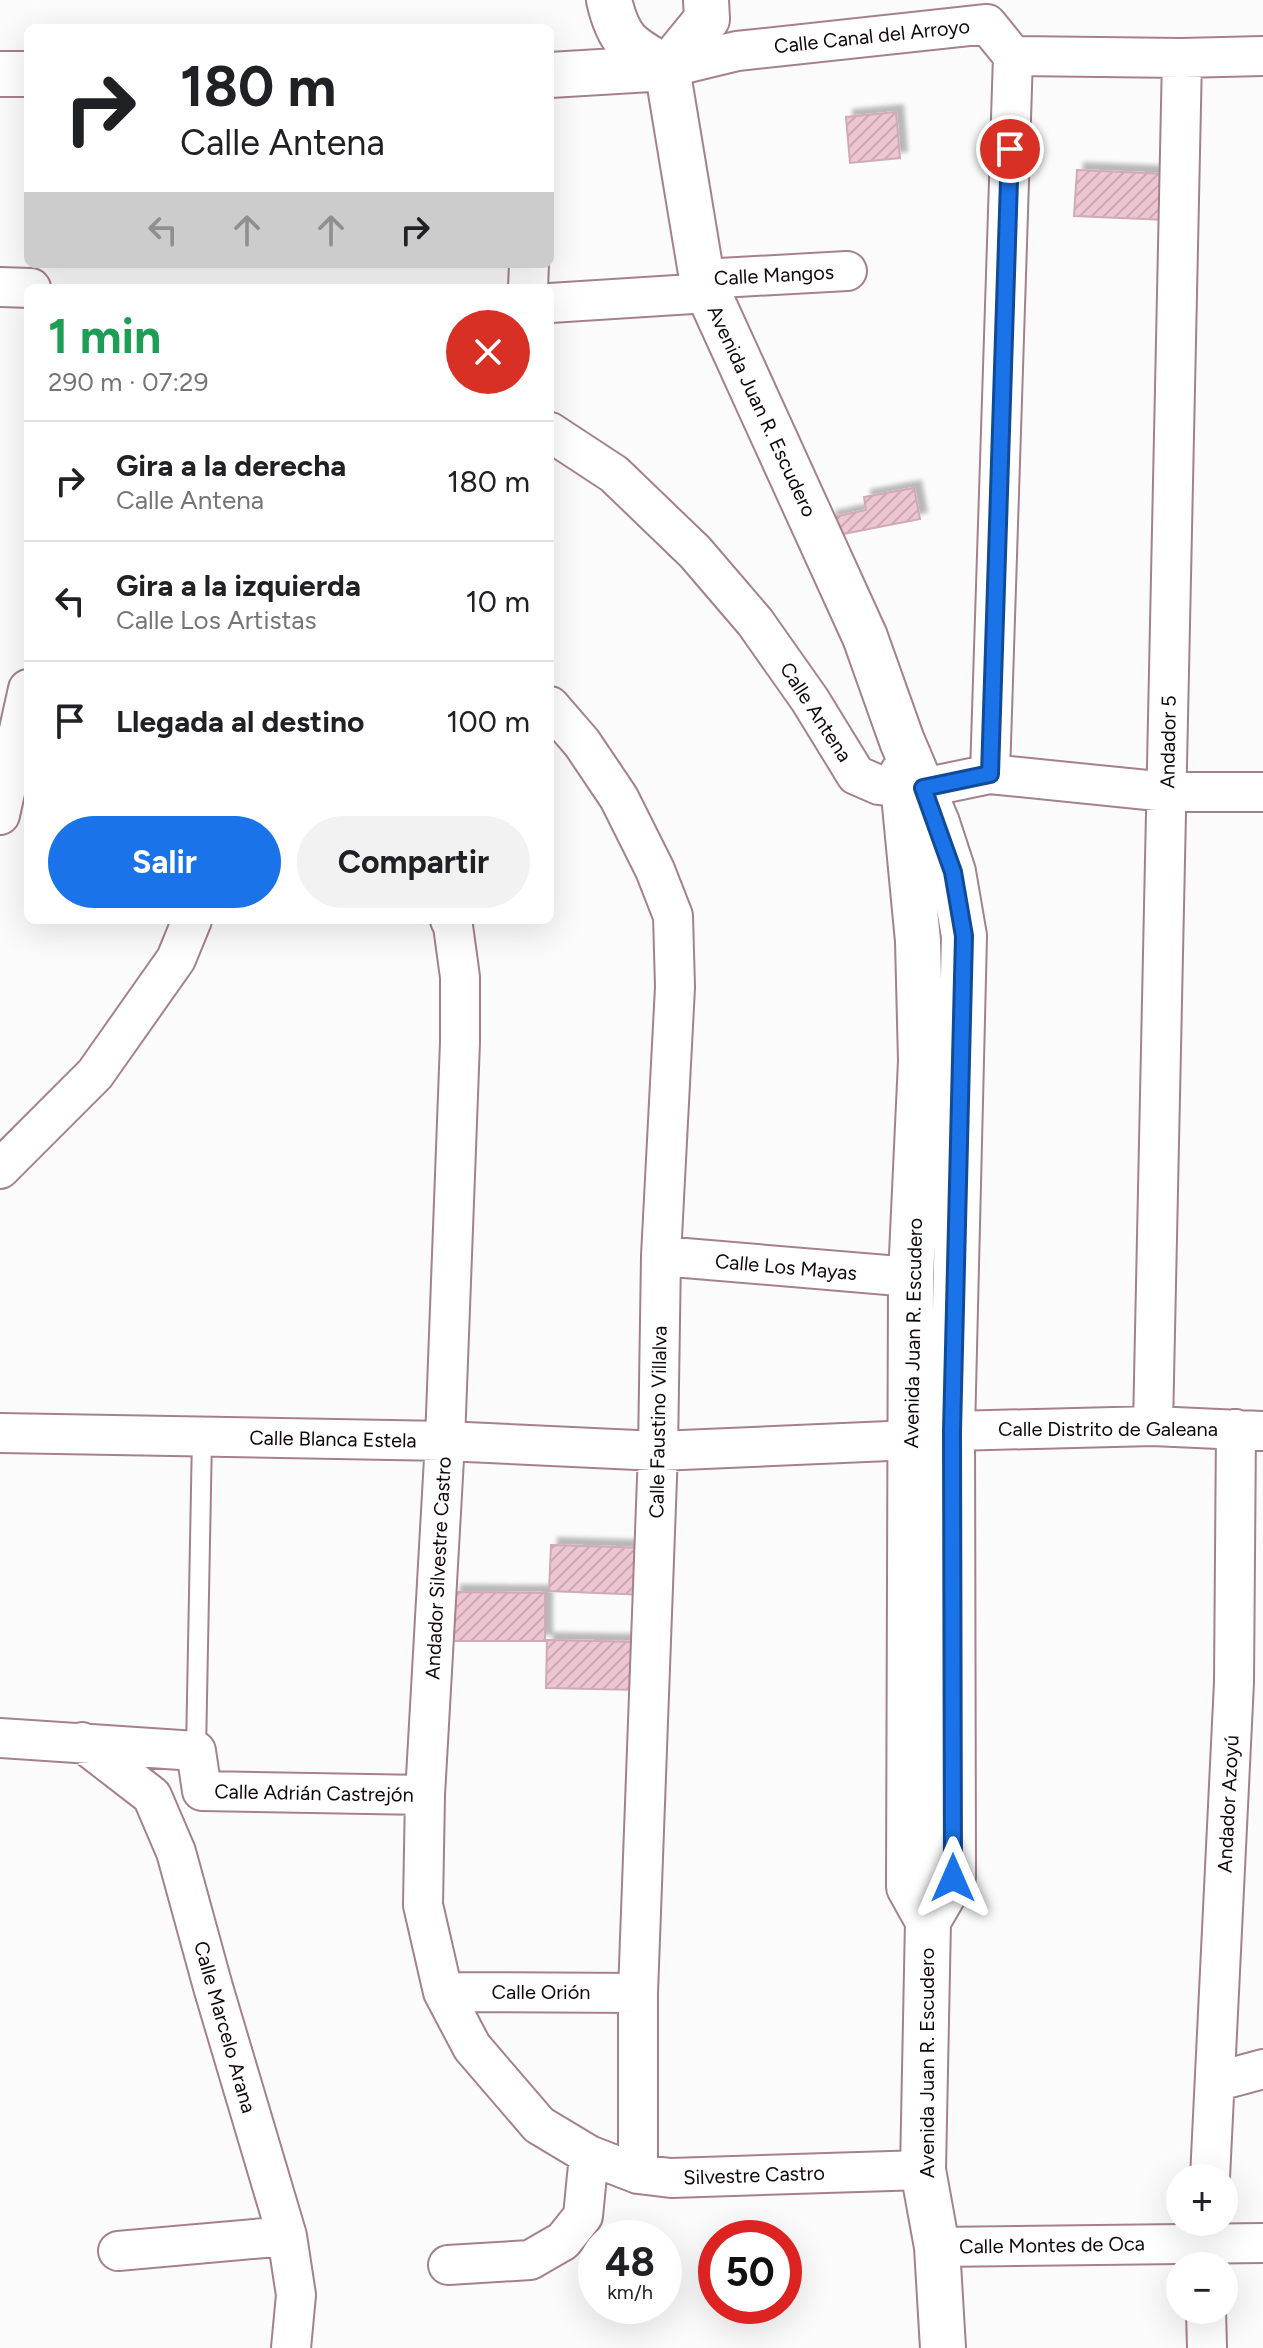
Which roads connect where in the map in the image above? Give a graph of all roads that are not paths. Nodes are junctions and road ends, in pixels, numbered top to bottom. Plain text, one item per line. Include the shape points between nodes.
1 (609, 0) edge
2 (706, 0) edge
3 (1013, 56) junction
4 (1263, 56) edge
5 (1182, 58) junction
6 (667, 68) junction
7 (0, 74) edge
8 (24, 74) edge
9 (554, 75) edge
10 (847, 271) dead end
11 (705, 286) junction
12 (0, 287) edge
13 (24, 288) edge
14 (554, 303) edge
15 (554, 435) edge
16 (24, 707) edge
17 (554, 711) edge
18 (990, 774) junction
19 (913, 788) junction
20 (1167, 792) junction
21 (1263, 792) edge
22 (0, 815) edge
23 (190, 924) edge
24 (452, 924) edge
25 (0, 1169) edge
26 (661, 1256) junction
27 (911, 1277) junction
28 (1153, 1426) junction
29 (1250, 1430) edge
30 (0, 1433) edge
31 (932, 1435) junction
32 (202, 1437) junction
33 (445, 1441) junction
34 (658, 1451) junction
35 (1249, 1682) edge
36 (0, 1738) edge
37 (82, 1742) junction
38 (196, 1751) junction
39 (425, 1795) junction
40 (443, 1992) junction
41 (638, 1993) junction
42 (1263, 2069) edge
43 (1215, 2082) junction
44 (589, 2155) junction
45 (1211, 2164) edge
46 (923, 2170) junction
47 (638, 2174) junction
48 (287, 2236) junction
49 (1263, 2243) edge
50 (1206, 2244) edge
51 (937, 2247) junction
52 (118, 2251) dead end
53 (448, 2265) dead end
54 (1206, 2324) edge
55 (291, 2348) edge
56 (943, 2348) edge
57 (1207, 2348) edge

1 - 6 main road via 615,26 632,48
2 - 6 main road via 707,19
3 - 5 street
3 - 6 street, Calle Canal del Arroyo via 987,24 737,51
3 - 18 street
4 - 5 street
5 - 20 street, Andador 5
6 - 9 main road, Calle Canal del Arroyo
6 - 11 main road, Avenida Juan R. Escudero
7 - 8 main road
10 - 11 street, Calle Mangos
11 - 14 street, Calle Mangos
11 - 19 main road, Avenida Juan R. Escudero via 865,637
12 - 13 street
15 - 19 street, Calle Antena via 614,474 695,552 755,622 856,775 879,785
16 - 22 street
17 - 26 street, Calle Faustino Villalva via 619,798 673,916 675,987
18 - 19 street, Calle Antena
18 - 20 street, Calle Antena
19 - 27 main road, Avenida Juan R. Escudero via 921,1061
19 - 31 main road, Avenida Juan R. Escudero via 953,872 964,936
20 - 21 street, Calle Antena
20 - 28 street, Andador 5
23 - 25 street via 176,959 95,1074
24 - 33 street, Andador Silvestre Castro via 460,977 460,1042
26 - 27 street, Calle Los Mayas
26 - 34 street, Calle Faustino Villalva
27 - 31 main road, Avenida Juan R. Escudero
28 - 29 street, Calle Distrito de Galeana
28 - 31 street, Calle Distrito de Galeana
29 - 35 street, Andador Azoyú
30 - 32 street, Calle Blanca Estela
31 - 34 street, Calle Blanca Estela
31 - 46 main road, Avenida Juan R. Escudero via 953,1878 928,1921
32 - 33 street, Calle Blanca Estela
32 - 38 lane
33 - 34 street, Calle Blanca Estela
33 - 39 street, Andador Silvestre Castro
34 - 41 street, Calle Faustino Villalva
35 - 43 street, Andador Azoyú
36 - 37 street
37 - 38 street
37 - 48 street, Calle Marcelo Arana via 152,1796 176,1852
38 - 39 street, Calle Adrián Castrejón via 202,1791
39 - 40 street, Andador Silvestre Castro via 423,1905
40 - 41 street, Calle Orión
40 - 44 street, Andador Silvestre Castro via 472,2047 539,2125
41 - 47 street, Calle Faustino Villalva
42 - 43 street
43 - 45 street, Andador Azoyú
44 - 47 street, Silvestre Castro
44 - 53 street via 583,2216 563,2241 530,2260
46 - 47 street, Silvestre Castro via 671,2178
46 - 51 main road, Avenida Juan R. Escudero
48 - 52 street
48 - 55 street, Calle Marcelo Arana via 296,2295
49 - 50 street, Calle Montes de Oca
50 - 51 street, Calle Montes de Oca
51 - 56 main road, Avenida Juan R. Escudero
54 - 57 street

